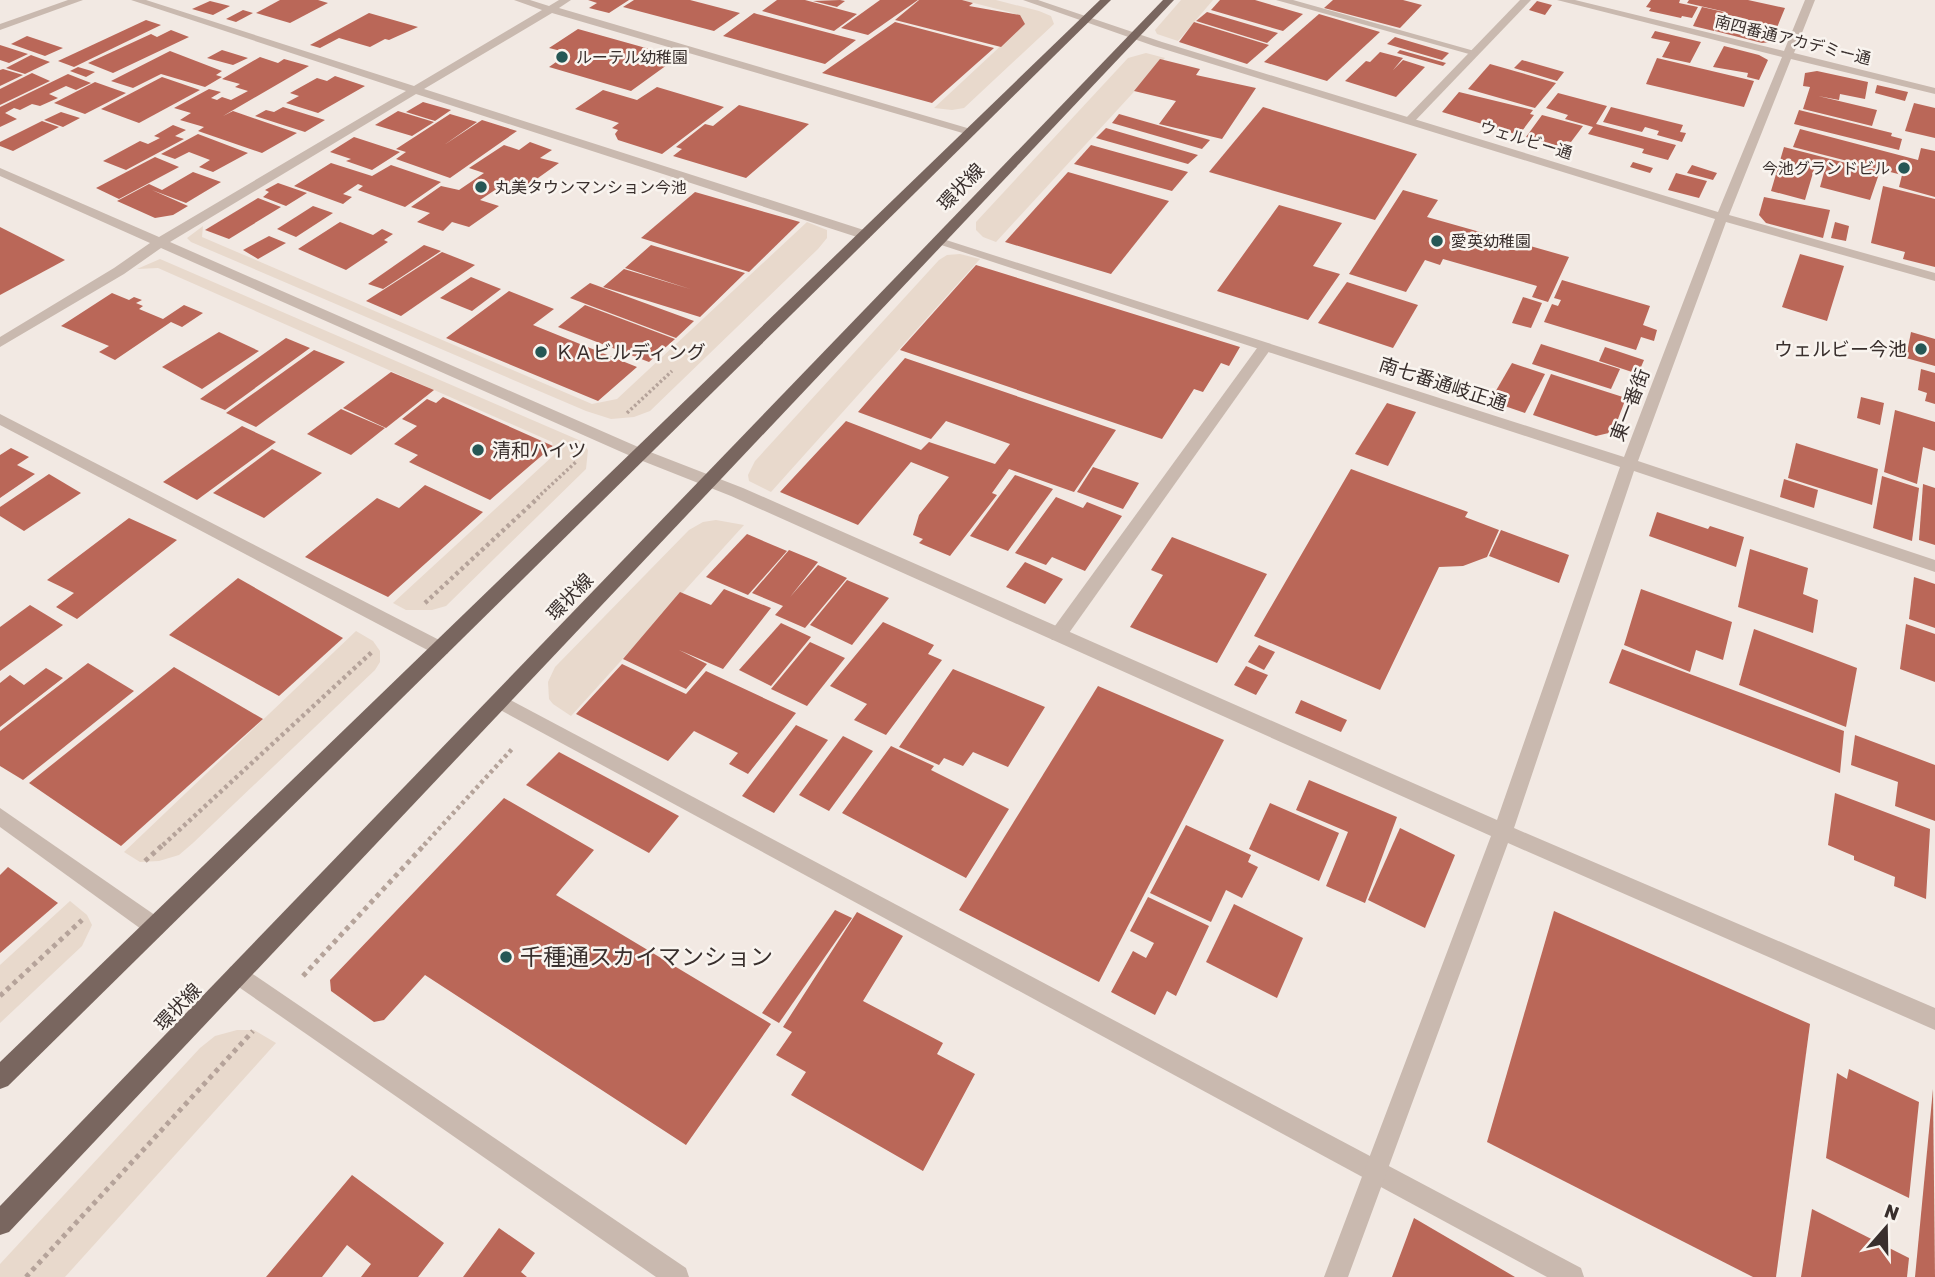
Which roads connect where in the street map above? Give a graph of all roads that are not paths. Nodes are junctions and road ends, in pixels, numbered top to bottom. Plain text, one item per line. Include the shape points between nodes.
1 (78, 0) edge
2 (136, 0) edge
3 (519, 0) edge
4 (566, 0) edge
5 (1028, 0) edge
6 (1106, 0) edge
7 (1169, 0) edge
8 (1281, 0) edge
9 (1526, 0) edge
10 (1562, 0) edge
11 (1810, 0) edge
12 (551, 9) junction
13 (1087, 18) junction
14 (0, 27) edge
15 (1134, 36) junction
16 (1473, 52) junction
17 (1787, 55) junction
18 (418, 89) junction
19 (1935, 90) edge
20 (1409, 121) junction
21 (970, 132) junction
22 (0, 172) edge
23 (1722, 217) junction
24 (865, 235) junction
25 (938, 242) junction
26 (159, 243) junction
27 (1935, 277) edge
28 (0, 343) edge
29 (1265, 347) junction
30 (0, 419) edge
31 (640, 454) junction
32 (1629, 464) junction
33 (710, 480) junction
34 (1935, 566) edge
35 (1058, 635) junction
36 (441, 649) junction
37 (499, 701) junction
38 (0, 816) edge
39 (1503, 830) junction
40 (155, 928) junction
41 (239, 974) junction
42 (1935, 1019) edge
43 (0, 1078) edge
44 (1375, 1171) junction
45 (0, 1223) edge
46 (677, 1277) edge
47 (1336, 1277) edge
48 (1572, 1277) edge

1 - 14 street
2 - 18 street
3 - 12 street
4 - 12 street
5 - 13 street, ウェルビー通
6 - 13 main road, 環状線
7 - 15 main road, 環状線
8 - 16 street
9 - 16 street
10 - 17 street, 南四番通アカデミー通
11 - 17 street, 東一番街
12 - 18 street
12 - 21 street
13 - 15 street, ウェルビー通
13 - 21 main road, 環状線
15 - 20 street, ウェルビー通
15 - 25 main road, 環状線
16 - 20 street
17 - 19 street, 南四番通アカデミー通
17 - 23 street, 東一番街
18 - 24 street
18 - 26 street
20 - 23 street, ウェルビー通
21 - 24 main road, 環状線
22 - 26 street
23 - 27 street, ウェルビー通
23 - 32 street, 東一番街
24 - 31 main road, 環状線
25 - 29 street, 南七番通岐正通
25 - 33 main road, 環状線
26 - 28 street
26 - 31 street
29 - 32 street, 南七番通岐正通
29 - 35 street
30 - 36 street
31 - 33 street
31 - 36 main road, 環状線
32 - 34 street, 南七番通岐正通
32 - 39 street, 東一番街
33 - 35 street
33 - 37 main road, 環状線
35 - 39 street
36 - 40 main road, 環状線
37 - 41 main road, 環状線
37 - 44 street
38 - 40 street
39 - 42 street
39 - 44 street, 東一番街
40 - 43 main road, 環状線
41 - 45 main road, 環状線
41 - 46 street
44 - 47 street, 東一番街
44 - 48 street

